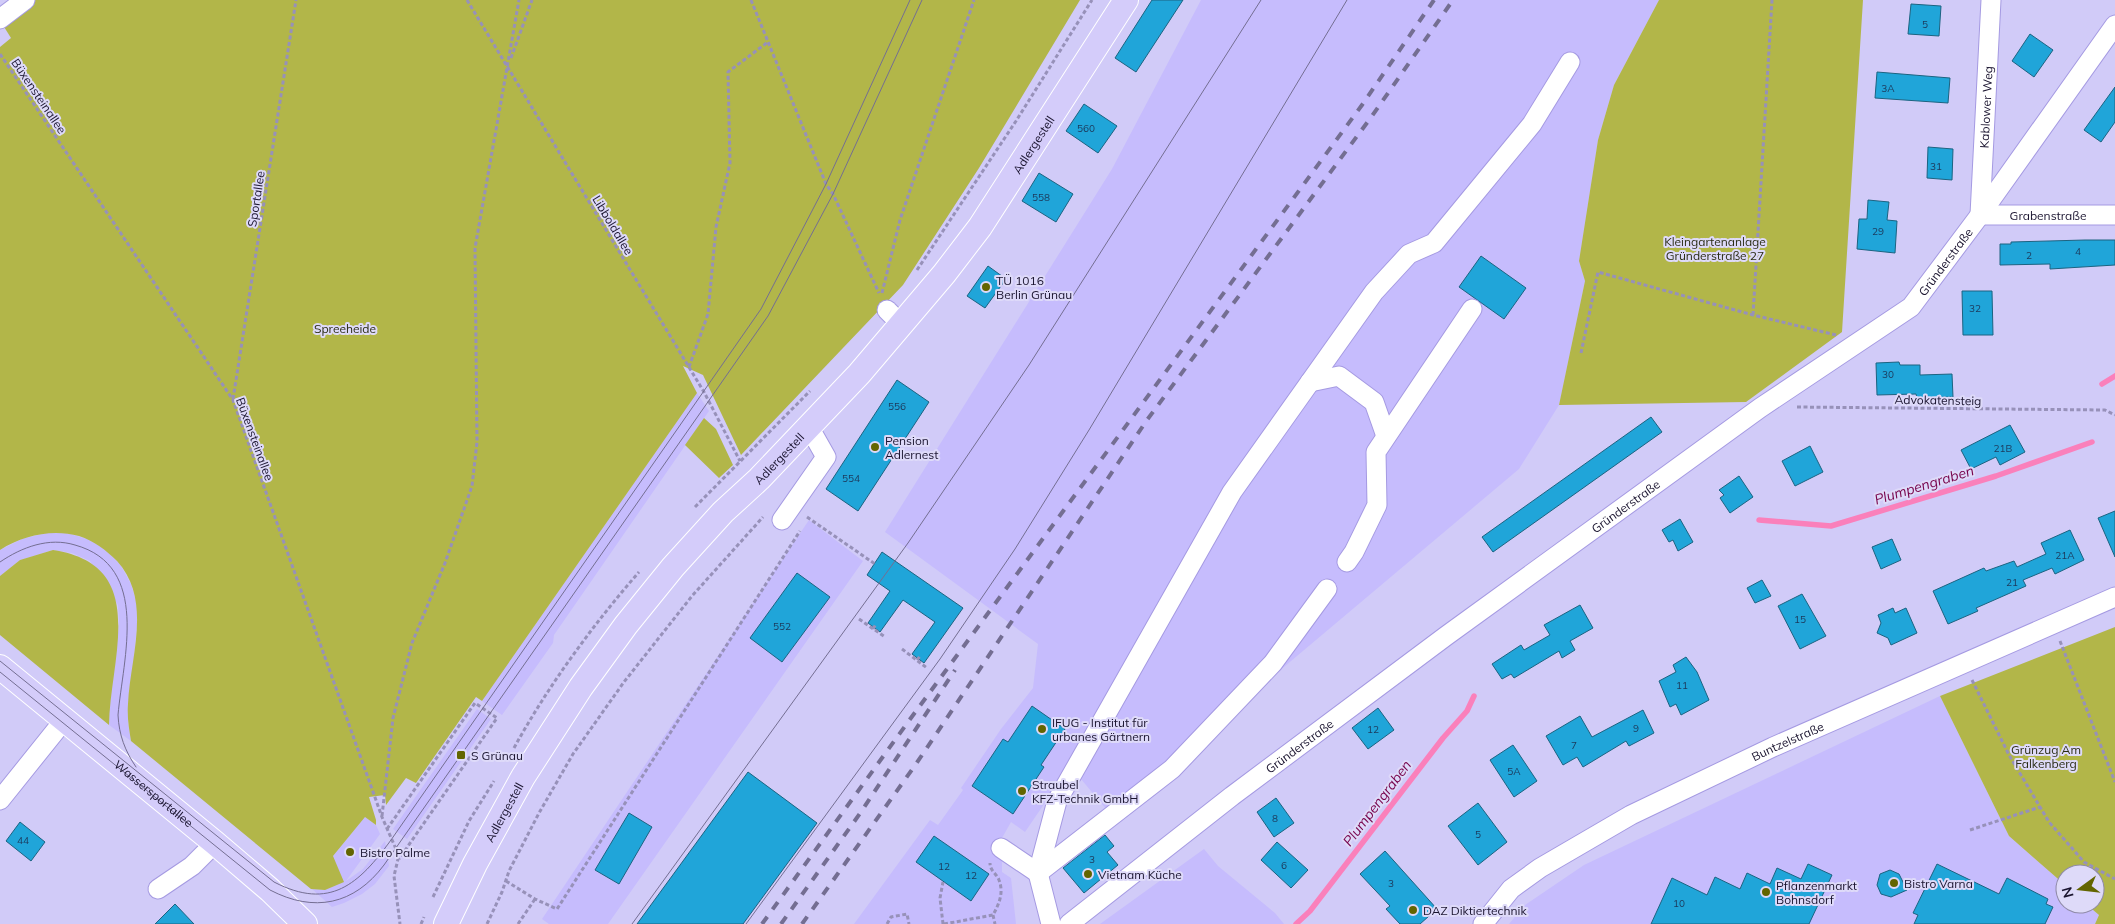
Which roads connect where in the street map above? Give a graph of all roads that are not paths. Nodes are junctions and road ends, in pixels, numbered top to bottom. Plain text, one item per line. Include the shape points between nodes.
1 (25, 0) edge
2 (1126, 0) edge
3 (1991, 0) edge
4 (0, 19) edge
5 (2115, 25) edge
6 (1570, 62) dead end
7 (1980, 215) junction
8 (2115, 215) edge
9 (1472, 309) dead end
10 (1310, 382) junction
11 (809, 427) junction
12 (1386, 436) junction
13 (781, 513) road end
14 (1347, 562) dead end
15 (1328, 589) dead end
16 (2115, 597) edge
17 (0, 667) edge
18 (65, 719) junction
19 (0, 800) edge
20 (215, 844) junction
21 (1001, 848) dead end
22 (1038, 873) junction
23 (158, 888) dead end
24 (297, 922) edge
25 (446, 924) edge
26 (1050, 924) edge
27 (1068, 924) edge
28 (1483, 924) edge

1 - 4 street
2 - 11 main road, Adlergestell via 980,227 944,274 894,317 859,374
3 - 7 street, Kablower Weg
5 - 7 street, Gründerstraße
6 - 10 street via 1532,124 1434,243 1409,254 1374,292
7 - 8 street, Grabenstraße
7 - 27 street, Gründerstraße via 1911,307 1760,408 1446,636
9 - 12 street
10 - 12 street via 1339,376 1374,402
10 - 22 street via 1232,492 1057,801
11 - 13 street via 826,457
11 - 25 main road, Adlergestell via 723,512 626,625 523,777
12 - 14 street via 1376,452 1377,505
15 - 22 street via 1273,663 1172,769
16 - 28 street, Buntzelstraße via 1773,747 1631,815 1540,868 1511,889
17 - 18 main road, Wassersportallee
18 - 19 street
18 - 20 main road, Wassersportallee
20 - 23 street via 192,866
20 - 24 main road, Wassersportallee via 270,890
21 - 22 street
22 - 26 street

